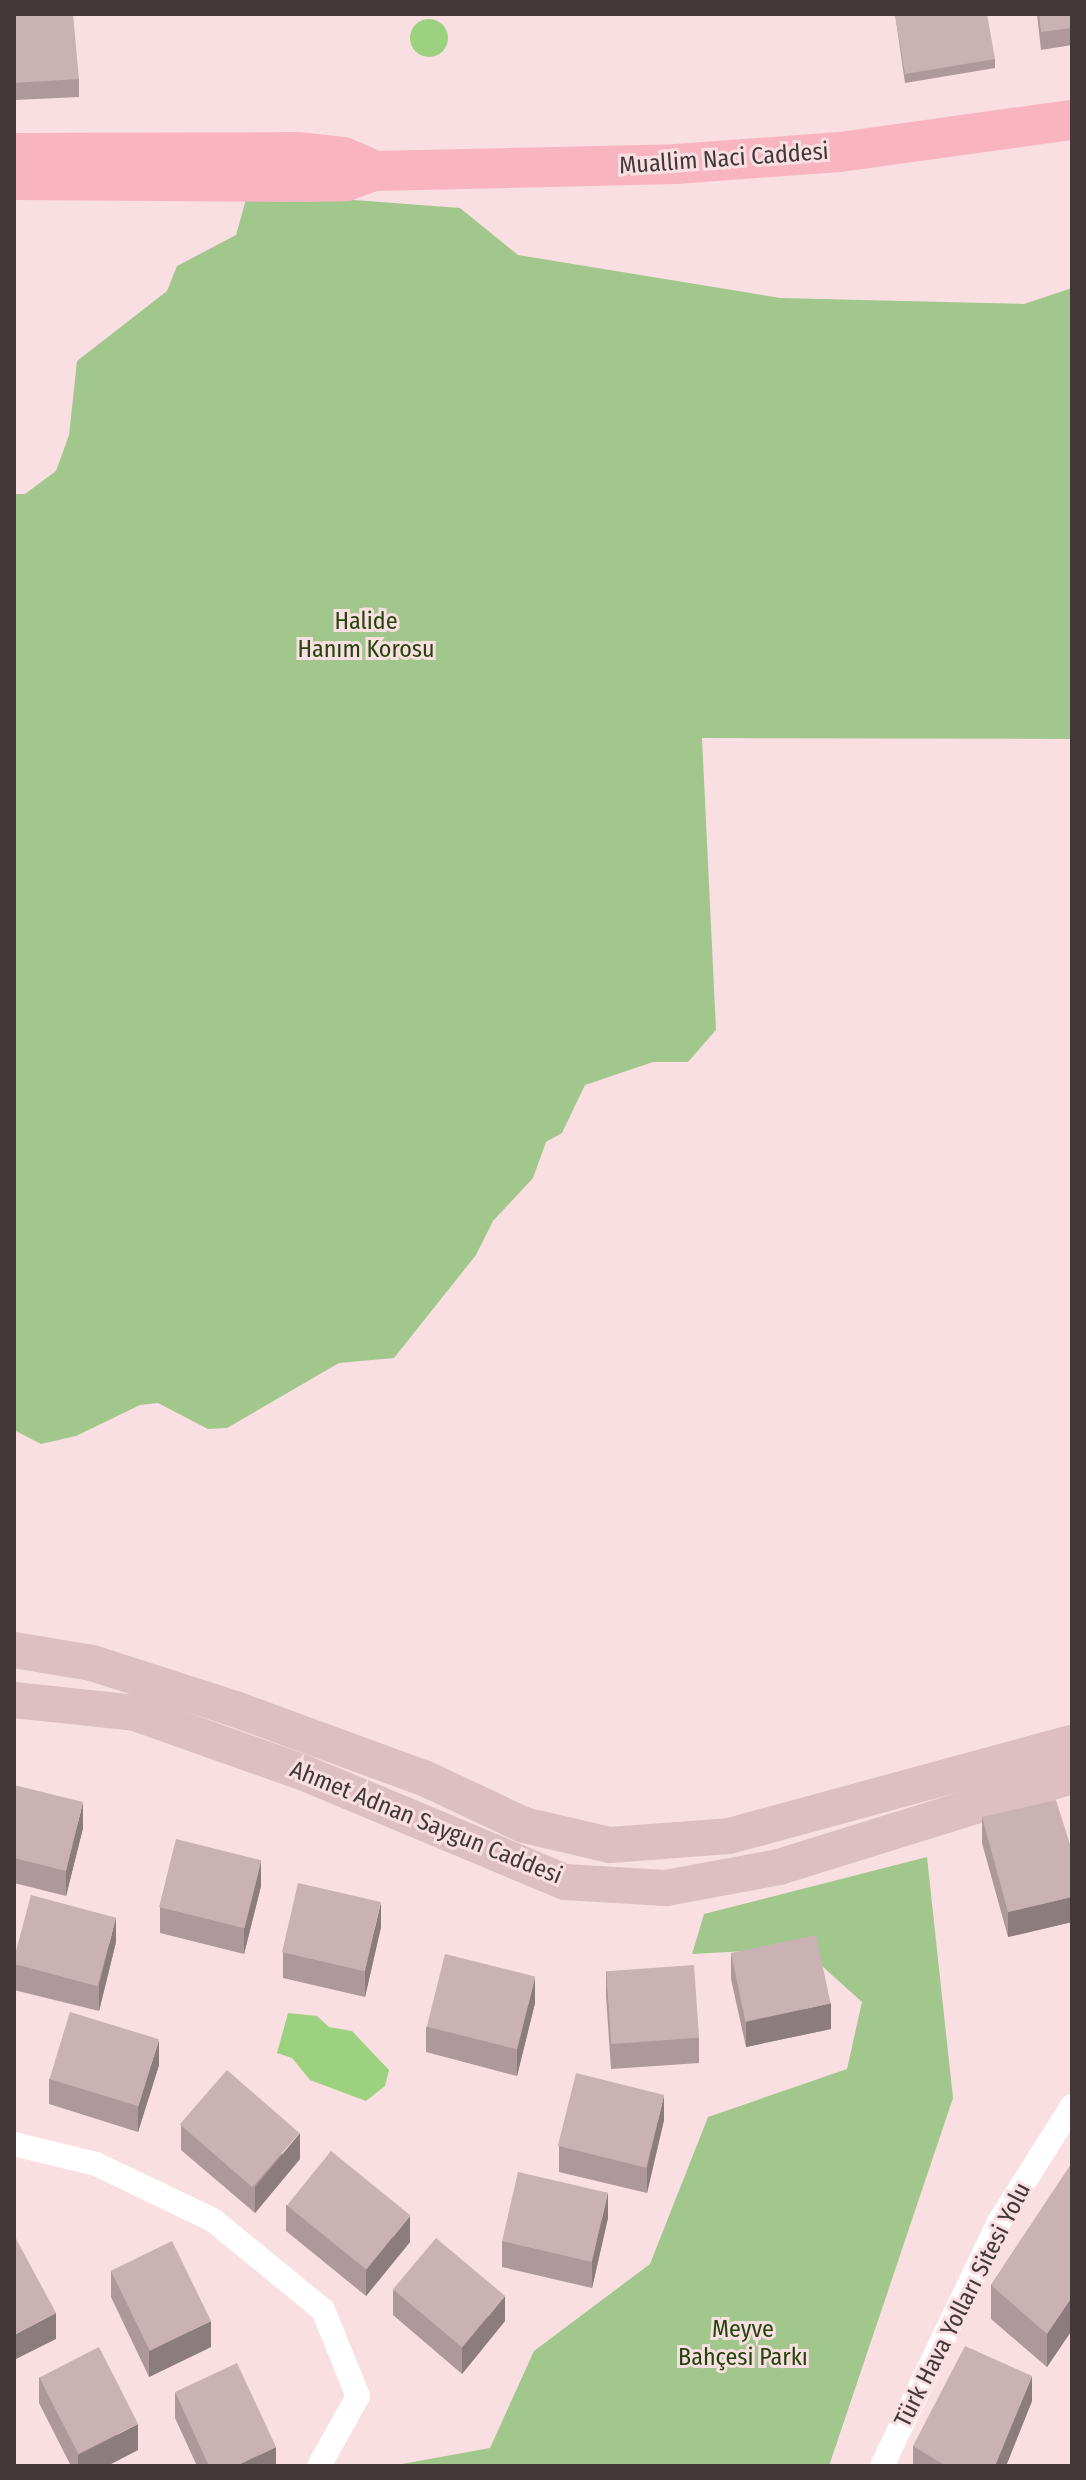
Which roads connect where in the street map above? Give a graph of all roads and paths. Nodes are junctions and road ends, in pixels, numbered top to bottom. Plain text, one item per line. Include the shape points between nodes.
1 (1072, 120) edge
2 (14, 153) edge
3 (373, 171) junction
4 (14, 180) edge
5 (14, 1650) edge
6 (14, 1700) edge
7 (1072, 1743) edge
8 (1072, 1776) edge
9 (1072, 2106) edge
10 (14, 2144) edge
11 (319, 2466) edge
12 (882, 2466) edge

1 - 3 main road, Muallim Naci Caddesi via 840,152 718,161
2 - 3 main road, Muallim Naci Caddesi via 297,152 343,157
3 - 4 main road, Muallim Naci Caddesi via 346,181 307,182
5 - 7 main road, Ahmet Adnan Saygun Caddesi via 92,1663 235,1709 424,1778 524,1825 610,1845 729,1836
6 - 8 main road, Ahmet Adnan Saygun Caddesi via 135,1713 302,1772 565,1882 666,1888 766,1870
9 - 12 street, Türk Hava Yolları Sitesi Yolu via 999,2222
10 - 11 street via 96,2164 213,2220 323,2310 358,2396

